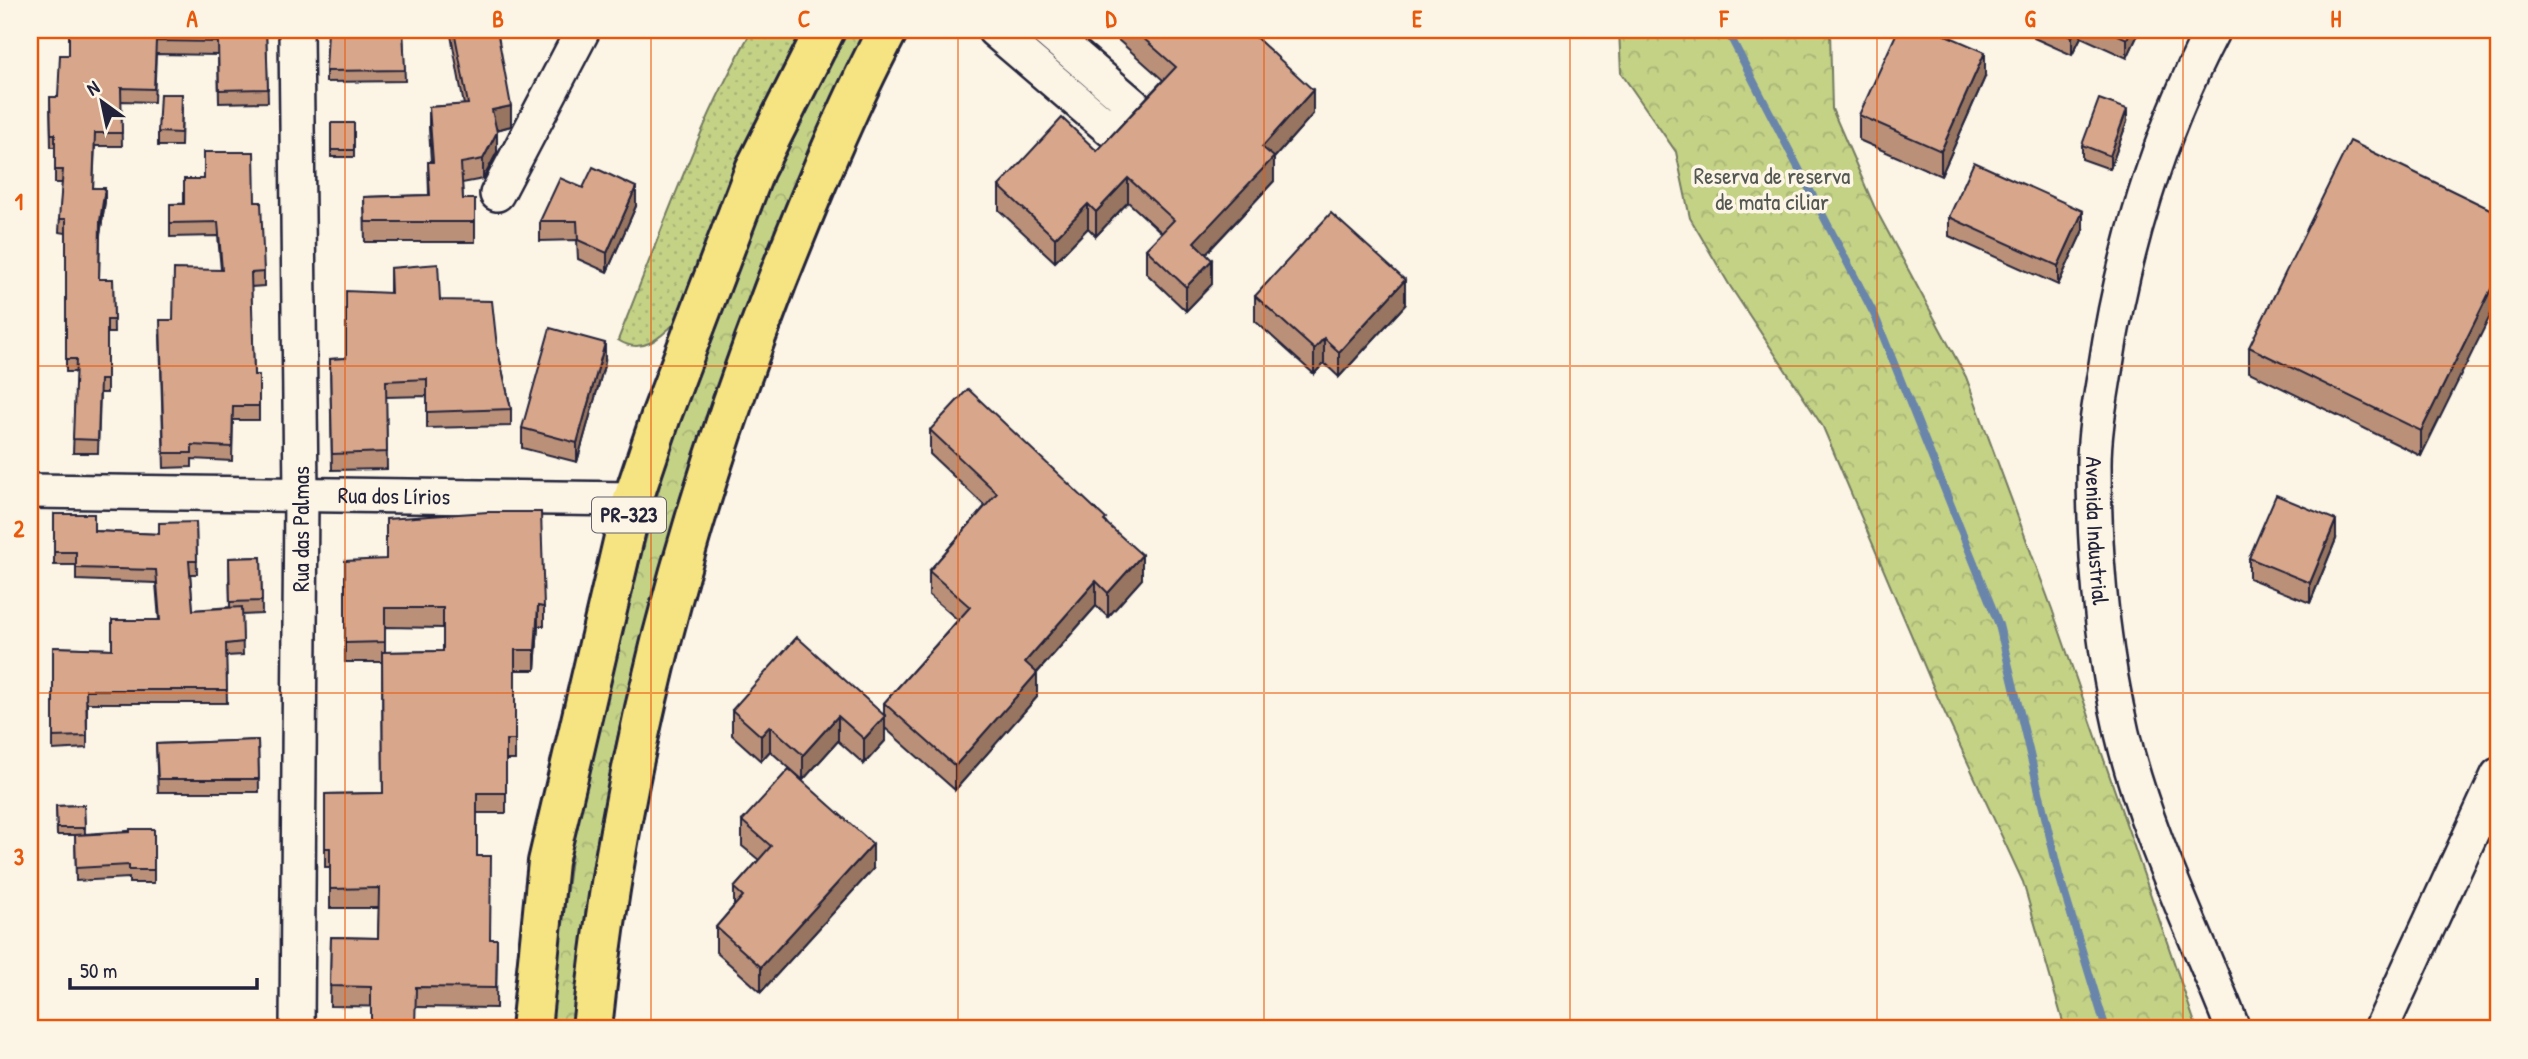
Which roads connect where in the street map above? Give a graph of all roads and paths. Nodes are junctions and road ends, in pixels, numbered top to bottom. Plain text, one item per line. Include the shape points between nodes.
1 (296, 30) edge
2 (583, 30) edge
3 (825, 30) edge
4 (888, 30) edge
5 (994, 30) edge
6 (1046, 30) edge
7 (2213, 30) edge
8 (497, 194) dead end
9 (30, 491) edge
10 (301, 494) junction
11 (633, 499) junction
12 (2498, 775) edge
13 (297, 1029) edge
14 (531, 1029) edge
15 (592, 1029) edge
16 (2233, 1029) edge
17 (2381, 1029) edge

1 - 10 street, Rua das Palmas
2 - 8 street
3 - 11 highway, PR-323 via 754,169
4 - 15 highway, PR-323 via 818,178 739,380 686,549 631,769 609,890
5 - 6 street via 1111,130 1133,105
7 - 16 street, Avenida Industrial via 2188,78 2143,205 2111,324 2094,464 2105,645 2122,733 2168,870
9 - 10 street, Rua dos Lírios
10 - 11 street, Rua dos Lírios
10 - 13 street, Rua das Palmas
11 - 14 highway, PR-323 via 548,862
12 - 17 street

